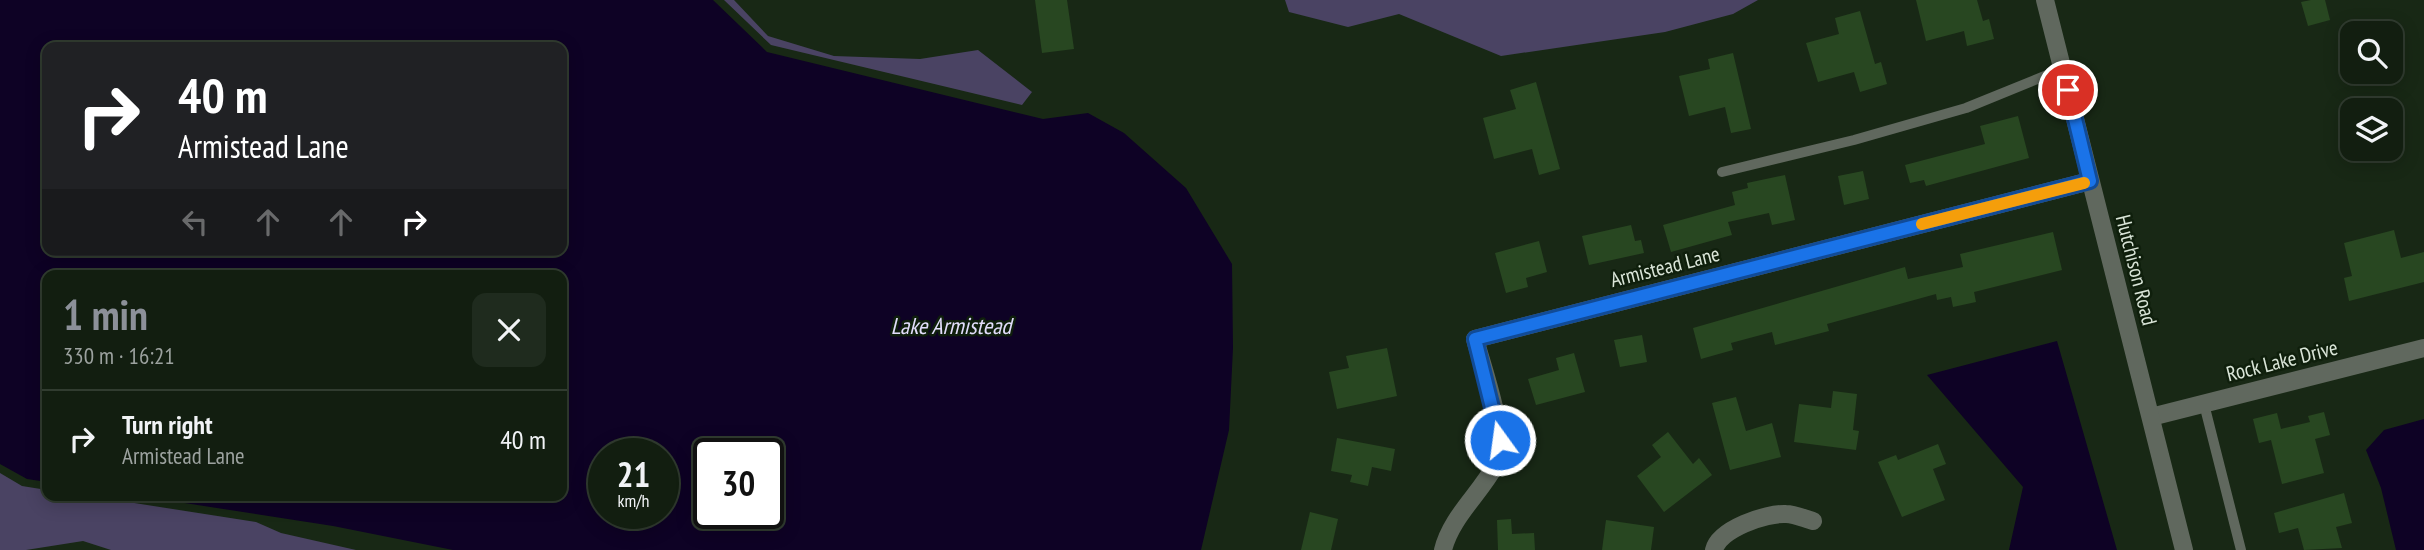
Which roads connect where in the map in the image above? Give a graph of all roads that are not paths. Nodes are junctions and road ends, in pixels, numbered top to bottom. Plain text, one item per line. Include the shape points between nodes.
1 (2045, 0) edge
2 (2062, 69) junction
3 (1722, 172) dead end
4 (2090, 181) junction
5 (2424, 348) edge
6 (2204, 404) junction
7 (2151, 417) junction
8 (1814, 521) dead end
9 (1443, 550) edge
10 (1714, 550) edge
11 (2184, 550) edge
12 (2241, 550) edge

1 - 2 street, Hutchison Road
2 - 3 lane via 1966,108
2 - 4 street, Hutchison Road
4 - 7 street, Hutchison Road
4 - 9 street, Armistead Lane via 1475,339 1500,440 1497,462 1447,534
5 - 6 street, Rock Lake Drive
6 - 7 street, Rock Lake Drive
6 - 12 lane
7 - 11 street, Hutchison Road
8 - 10 street via 1785,513 1731,528

